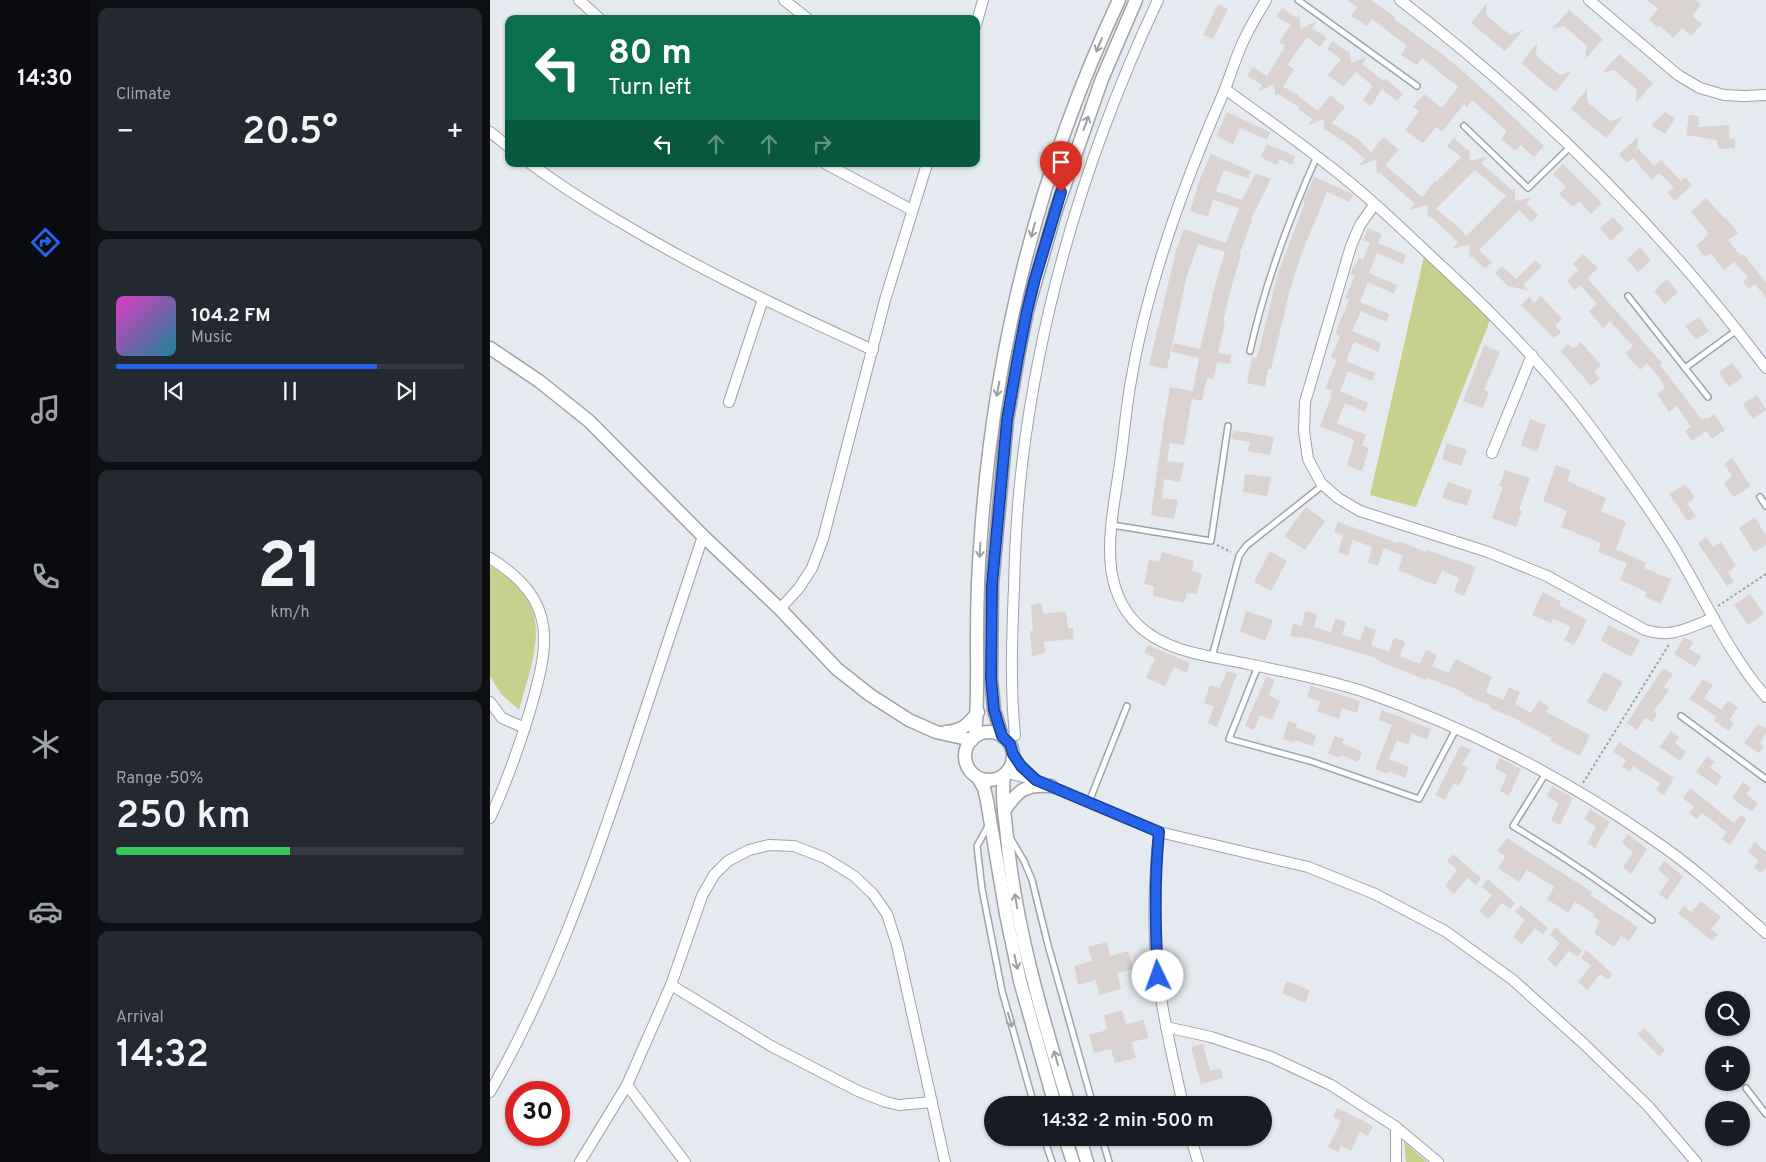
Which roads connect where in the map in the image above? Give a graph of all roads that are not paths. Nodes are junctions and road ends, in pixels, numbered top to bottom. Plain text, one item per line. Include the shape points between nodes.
1 (579, 0) edge
2 (784, 0) edge
3 (983, 0) edge
4 (1119, 0) edge
5 (1136, 0) edge
6 (1158, 0) edge
7 (1266, 0) edge
8 (1298, 0) edge
9 (1400, 0) edge
10 (1588, 0) edge
11 (596, 15) edge
12 (803, 15) edge
13 (979, 15) edge
14 (1417, 86) dead end
15 (1224, 89) junction
16 (1766, 95) edge
17 (1464, 126) dead end
18 (490, 132) edge
19 (505, 144) edge
20 (1570, 146) junction
21 (1317, 156) junction
22 (535, 167) edge
23 (832, 167) edge
24 (926, 167) edge
25 (1374, 205) junction
26 (912, 210) junction
27 (1628, 296) dead end
28 (763, 299) junction
29 (1737, 330) junction
30 (490, 348) edge
31 (873, 350) junction
32 (1250, 350) dead end
33 (1532, 355) junction
34 (1685, 368) junction
35 (1766, 368) edge
36 (1708, 397) dead end
37 (729, 402) dead end
38 (1228, 426) dead end
39 (1492, 453) dead end
40 (1324, 485) junction
41 (1760, 497) dead end
42 (1766, 506) edge
43 (1112, 526) junction
44 (703, 536) junction
45 (490, 558) edge
46 (780, 609) junction
47 (1712, 614) junction
48 (1212, 656) junction
49 (1258, 666) junction
50 (1766, 697) edge
51 (490, 702) edge
52 (1127, 706) dead end
53 (978, 712) junction
54 (1681, 716) dead end
55 (525, 728) junction
56 (1456, 729) junction
57 (938, 732) junction
58 (1008, 736) junction
59 (974, 738) junction
60 (1013, 754) junction
61 (965, 759) junction
62 (1546, 773) junction
63 (1005, 774) junction
64 (978, 778) junction
65 (1766, 779) edge
66 (1036, 780) junction
67 (1051, 786) junction
68 (1089, 802) junction
69 (1004, 811) junction
70 (490, 818) edge
71 (991, 821) junction
72 (1006, 832) junction
73 (1159, 832) junction
74 (1652, 920) dead end
75 (1766, 933) edge
76 (671, 985) junction
77 (1166, 1027) junction
78 (627, 1085) junction
79 (1748, 1091) edge
80 (490, 1092) edge
81 (1031, 1096) edge
82 (1052, 1096) edge
83 (1066, 1096) edge
84 (1090, 1096) edge
85 (1181, 1096) edge
86 (932, 1102) junction
87 (1766, 1114) edge
88 (1396, 1127) junction
89 (1047, 1146) edge
90 (1068, 1146) edge
91 (1082, 1146) edge
92 (1104, 1146) edge
93 (1193, 1146) edge
94 (580, 1162) edge
95 (685, 1162) edge
96 (945, 1162) edge
97 (1052, 1162) edge
98 (1073, 1162) edge
99 (1087, 1162) edge
100 (1109, 1162) edge
101 (1198, 1162) edge
102 (1396, 1162) edge
103 (1438, 1162) edge
104 (1696, 1162) edge

1 - 11 street
2 - 12 street
3 - 13 street
4 -> 53 street via 1077,100 1044,192 1007,338 990,441 981,535
58 -> 5 street via 994,710 991,678 992,585 1007,420 1027,311 1056,210 1102,79
6 - 58 street via 1135,48 1083,188 1057,276 1042,344 1022,466
7 - 15 street via 1242,43
8 - 14 lane
9 - 20 street via 1483,67
10 - 16 street via 1678,75 1700,88 1724,95
15 - 21 street
15 - 43 street via 1200,146 1153,287 1131,380
17 - 20 lane via 1528,188
18 - 19 street
20 - 29 street via 1605,179
21 - 25 street
21 - 32 lane via 1271,272
22 - 28 street via 690,263
23 - 26 street
24 - 26 street
25 - 33 street via 1476,298
25 - 40 street via 1360,224 1351,246 1305,402 1304,431 1308,458
26 - 31 street
27 - 34 lane
28 - 31 street
28 - 37 street
29 - 34 lane
29 - 35 street
30 - 44 street via 590,421
31 - 46 street via 823,539 812,568
33 - 39 street
33 - 47 street via 1602,442 1672,546
34 - 36 lane
38 - 43 lane via 1211,541
40 - 47 street via 1360,511 1488,552 1538,572 1646,630 1659,634 1678,631
40 - 48 lane via 1246,546 1239,556
41 - 42 lane
43 - 48 street via 1110,566 1126,613 1161,642
44 - 46 street
44 - 80 street via 606,827 559,952 534,1009
45 - 55 street via 516,577 532,595 541,615 545,640 543,660
46 - 57 street via 837,669 870,695 910,720
47 - 50 street
48 - 49 street
49 - 56 street via 1359,690
49 - 56 lane via 1229,740 1310,762 1420,799
51 - 55 street via 502,718
52 - 68 lane
53 - 57 street via 962,729
53 - 59 street
54 - 65 lane
55 - 70 street
56 - 62 street
57 - 59 street
57 - 61 street via 958,748
58 - 59 street via 990,732
58 - 60 street
59 - 61 street via 966,748
60 - 63 street via 1011,768
60 - 66 street
61 - 64 street via 969,770
62 - 74 lane via 1513,826 1570,861
62 - 75 street via 1658,842
63 - 64 street via 991,781
63 - 66 street
63 - 69 street
64 - 71 street via 984,788
66 - 67 street
67 - 68 street
67 - 69 street via 1024,788
68 - 73 street
69 - 72 street
71 -> 81 lane via 977,846 982,889 1002,991
71 -> 82 street via 1020,981
83 -> 72 street via 1020,923
72 - 84 lane via 1032,880
73 - 77 street via 1154,917
73 - 104 street via 1308,867 1375,894 1445,931 1513,980 1584,1044 1648,1106
76 - 78 street
76 - 86 street via 771,1046 858,1091 899,1105
76 - 86 street via 702,896 714,875 728,861 749,850 769,845 794,846 825,858 861,882 887,914 898,945
77 - 85 street
77 - 88 street via 1211,1037 1271,1057 1331,1085
78 - 94 street
78 - 95 street
79 - 87 lane
86 - 96 street
88 - 102 street
88 - 103 street
89 - 97 lane
90 - 98 street
91 - 99 street
92 - 100 lane
93 - 101 street

